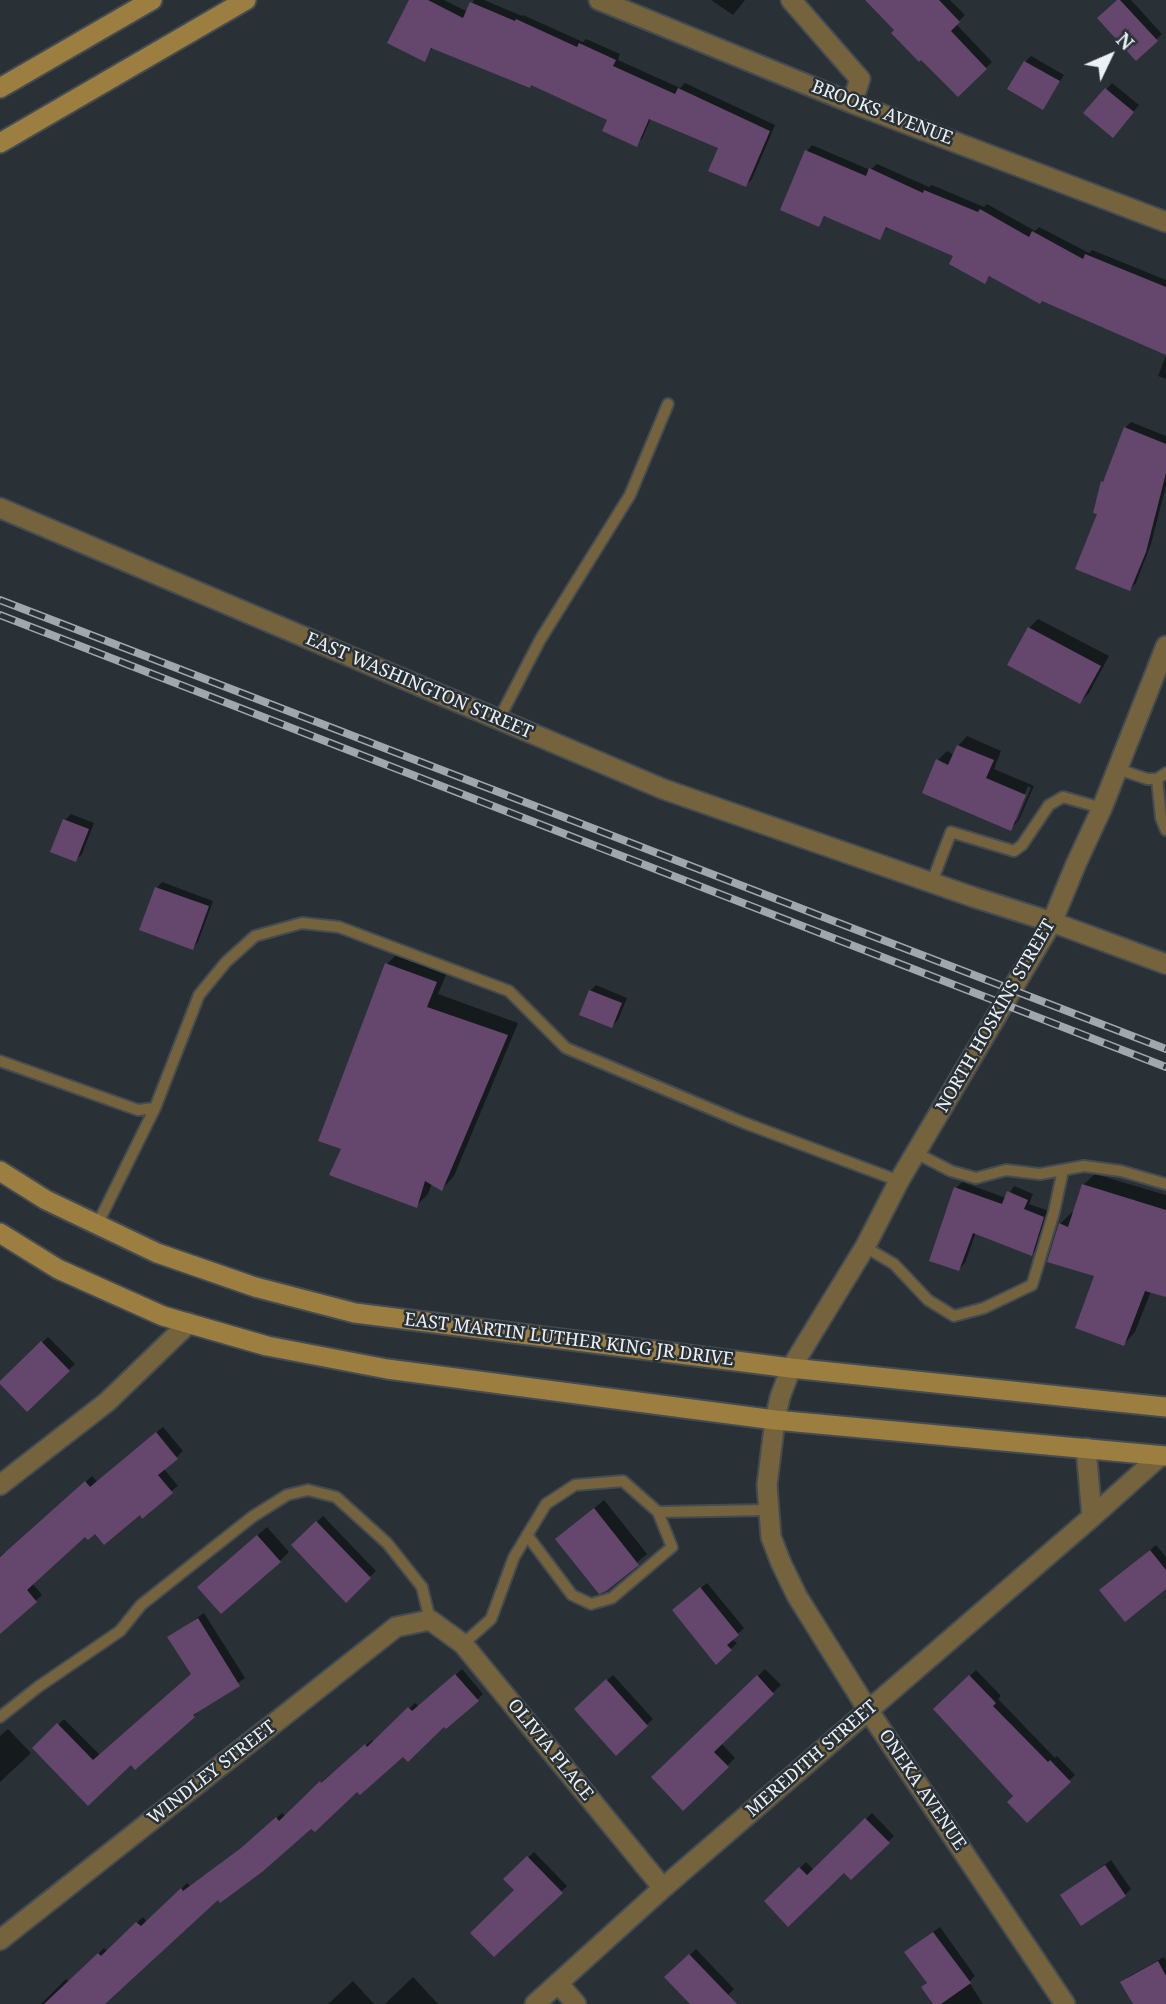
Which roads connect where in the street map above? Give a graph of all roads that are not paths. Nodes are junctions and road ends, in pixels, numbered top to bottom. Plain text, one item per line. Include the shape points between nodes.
1 (152, 0) edge
2 (246, 0) edge
3 (599, 0) edge
4 (791, 0) edge
5 (0, 88) edge
6 (852, 103) junction
7 (0, 143) edge
8 (1166, 222) edge
9 (668, 404) dead end
10 (0, 508) edge
11 (1166, 646) edge
12 (499, 719) junction
13 (1118, 769) junction
14 (1162, 776) edge
15 (1102, 808) junction
16 (1166, 830) edge
17 (932, 882) junction
18 (1052, 922) junction
19 (1166, 964) edge
20 (0, 1061) edge
21 (155, 1108) junction
22 (916, 1153) junction
23 (1063, 1170) junction
24 (0, 1171) edge
25 (899, 1181) junction
26 (1166, 1184) edge
27 (97, 1224) junction
28 (0, 1233) edge
29 (865, 1247) junction
30 (189, 1323) junction
31 (791, 1368) junction
32 (1166, 1407) edge
33 (775, 1420) junction
34 (1086, 1448) junction
35 (1163, 1456) edge
36 (0, 1485) edge
37 (767, 1510) junction
38 (658, 1512) junction
39 (1093, 1517) junction
40 (527, 1535) junction
41 (430, 1620) junction
42 (463, 1644) junction
43 (868, 1710) junction
44 (0, 1717) edge
45 (663, 1888) junction
46 (0, 1940) edge
47 (558, 1983) junction
48 (535, 2004) edge
49 (576, 2004) edge
50 (1065, 2004) edge

1 - 5 main road
2 - 7 main road
3 - 6 street, BROOKS AVENUE
4 - 6 street via 860,79
6 - 8 street, BROOKS AVENUE
9 - 12 lane via 630,495 540,640
10 - 12 street, EAST WASHINGTON STREET
11 - 13 street, NORTH HOSKINS STREET
12 - 17 street, EAST WASHINGTON STREET via 663,789
13 - 14 lane via 1147,779
13 - 15 street, NORTH HOSKINS STREET
14 - 16 lane via 1161,818
15 - 17 lane via 1063,797 1049,805 1014,852 951,832
15 - 18 street, NORTH HOSKINS STREET
17 - 18 street, EAST WASHINGTON STREET
18 - 19 street, EAST WASHINGTON STREET
18 - 22 street, NORTH HOSKINS STREET
20 - 21 lane via 138,1110
21 - 25 lane via 199,995 255,936 302,923 339,927 509,991 566,1048
21 - 27 lane
22 - 23 lane via 976,1178 1006,1170 1040,1174
22 - 25 street, NORTH HOSKINS STREET
23 - 26 lane via 1084,1166 1121,1171
23 - 29 lane via 1032,1285 984,1308 954,1316 928,1300 894,1264
24 - 27 main road, EAST MARTIN LUTHER KING JR DRIVE
25 - 29 street, NORTH HOSKINS STREET
27 - 31 main road, EAST MARTIN LUTHER KING JR DRIVE via 157,1253 247,1284 355,1313
28 - 30 main road via 58,1269
29 - 31 street, NORTH HOSKINS STREET
30 - 33 main road via 267,1346 387,1369
30 - 36 street via 107,1402
31 - 32 main road, EAST MARTIN LUTHER KING JR DRIVE
31 - 33 street, ONEKA AVENUE
33 - 34 main road
33 - 37 street, ONEKA AVENUE
34 - 35 main road
34 - 39 street
35 - 39 street, MEREDITH STREET
37 - 38 lane
37 - 43 street, ONEKA AVENUE via 771,1537 797,1596
38 - 40 lane via 623,1481 575,1485 546,1504
38 - 40 lane via 672,1547 612,1598 591,1604 572,1595
39 - 43 street, MEREDITH STREET
40 - 42 lane via 513,1557 491,1619
41 - 42 street, OLIVIA PLACE
41 - 44 lane via 422,1587 387,1543 336,1497 308,1490 287,1495 252,1517 141,1605 120,1631
41 - 46 street, WINDLEY STREET via 396,1628
42 - 45 street, OLIVIA PLACE
43 - 45 street, MEREDITH STREET
43 - 50 street, ONEKA AVENUE
45 - 47 street, MEREDITH STREET
47 - 48 street, MEREDITH STREET
47 - 49 street

